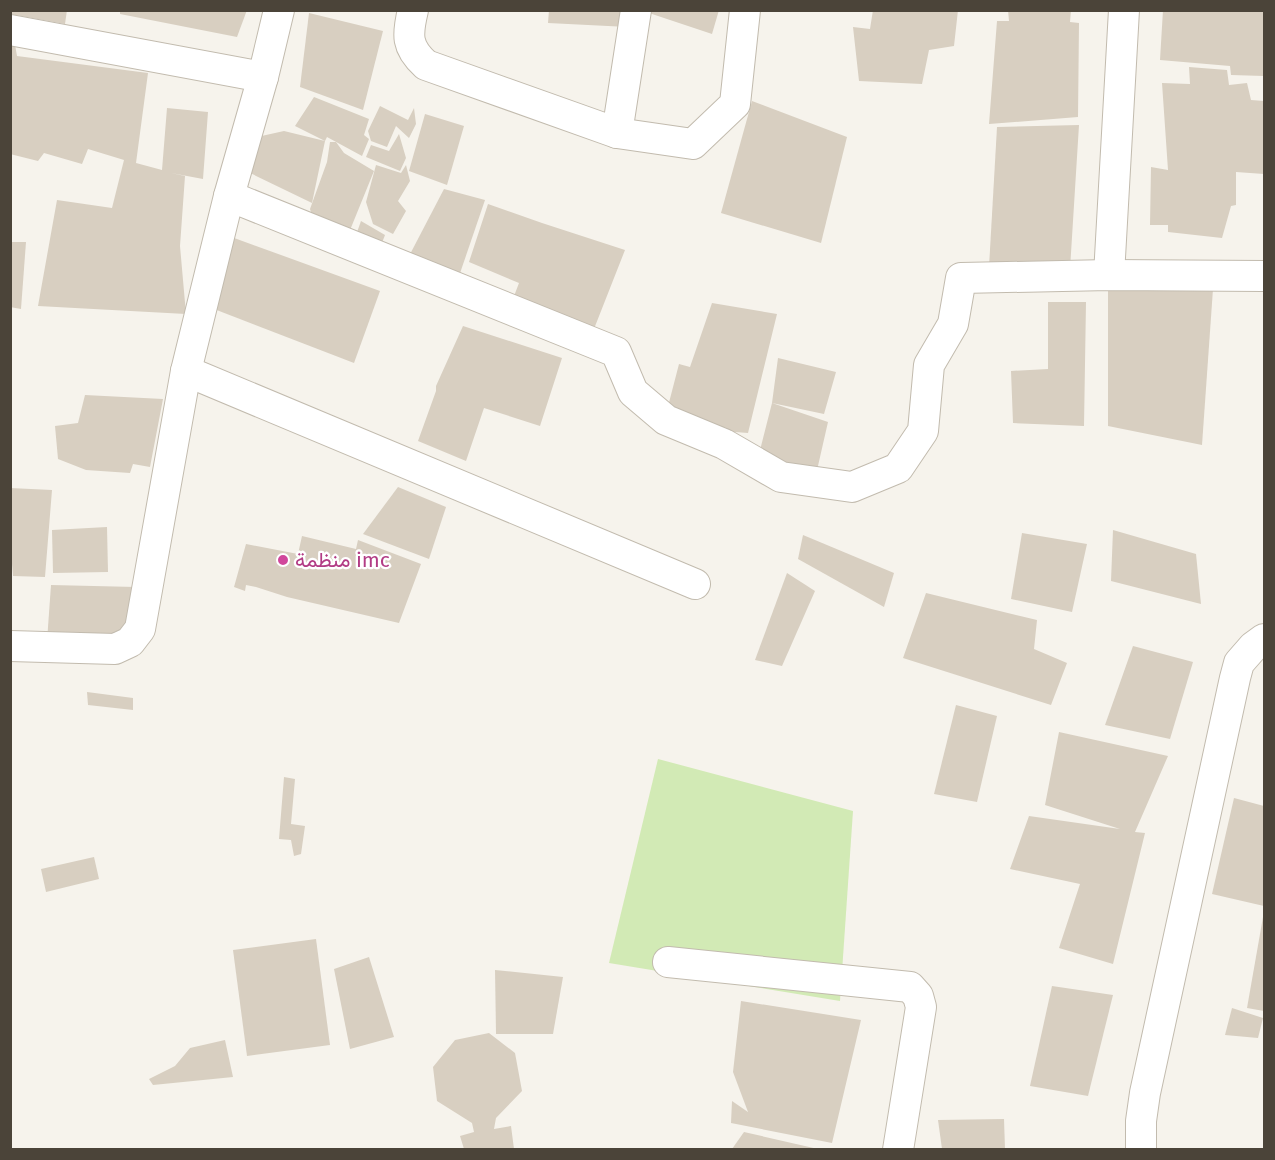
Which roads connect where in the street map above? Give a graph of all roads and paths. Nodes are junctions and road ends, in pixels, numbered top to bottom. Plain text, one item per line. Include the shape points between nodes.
1 (279, 10) edge
2 (413, 10) edge
3 (636, 10) edge
4 (745, 10) edge
5 (1124, 10) edge
6 (10, 30) edge
7 (263, 77) junction
8 (616, 133) junction
9 (229, 196) junction
10 (1109, 275) junction
11 (1264, 276) edge
12 (186, 371) junction
13 (694, 584) dead end
14 (1264, 639) edge
15 (10, 646) edge
16 (668, 962) dead end
17 (898, 1149) edge
18 (1141, 1149) edge

1 - 7 street
2 - 8 street via 408,32 410,45 426,65
3 - 8 street
4 - 8 street via 735,104 693,144
5 - 10 street
6 - 7 street
7 - 9 street
9 - 10 street via 616,352 633,392 666,420 724,444 780,477 852,487 898,468 923,430 929,365 953,324 961,278
9 - 12 street
10 - 11 street
12 - 13 street
12 - 15 street via 140,629 130,642 116,650
14 - 18 street via 1239,663 1235,678 1145,1093
16 - 17 street via 910,987 921,1007

